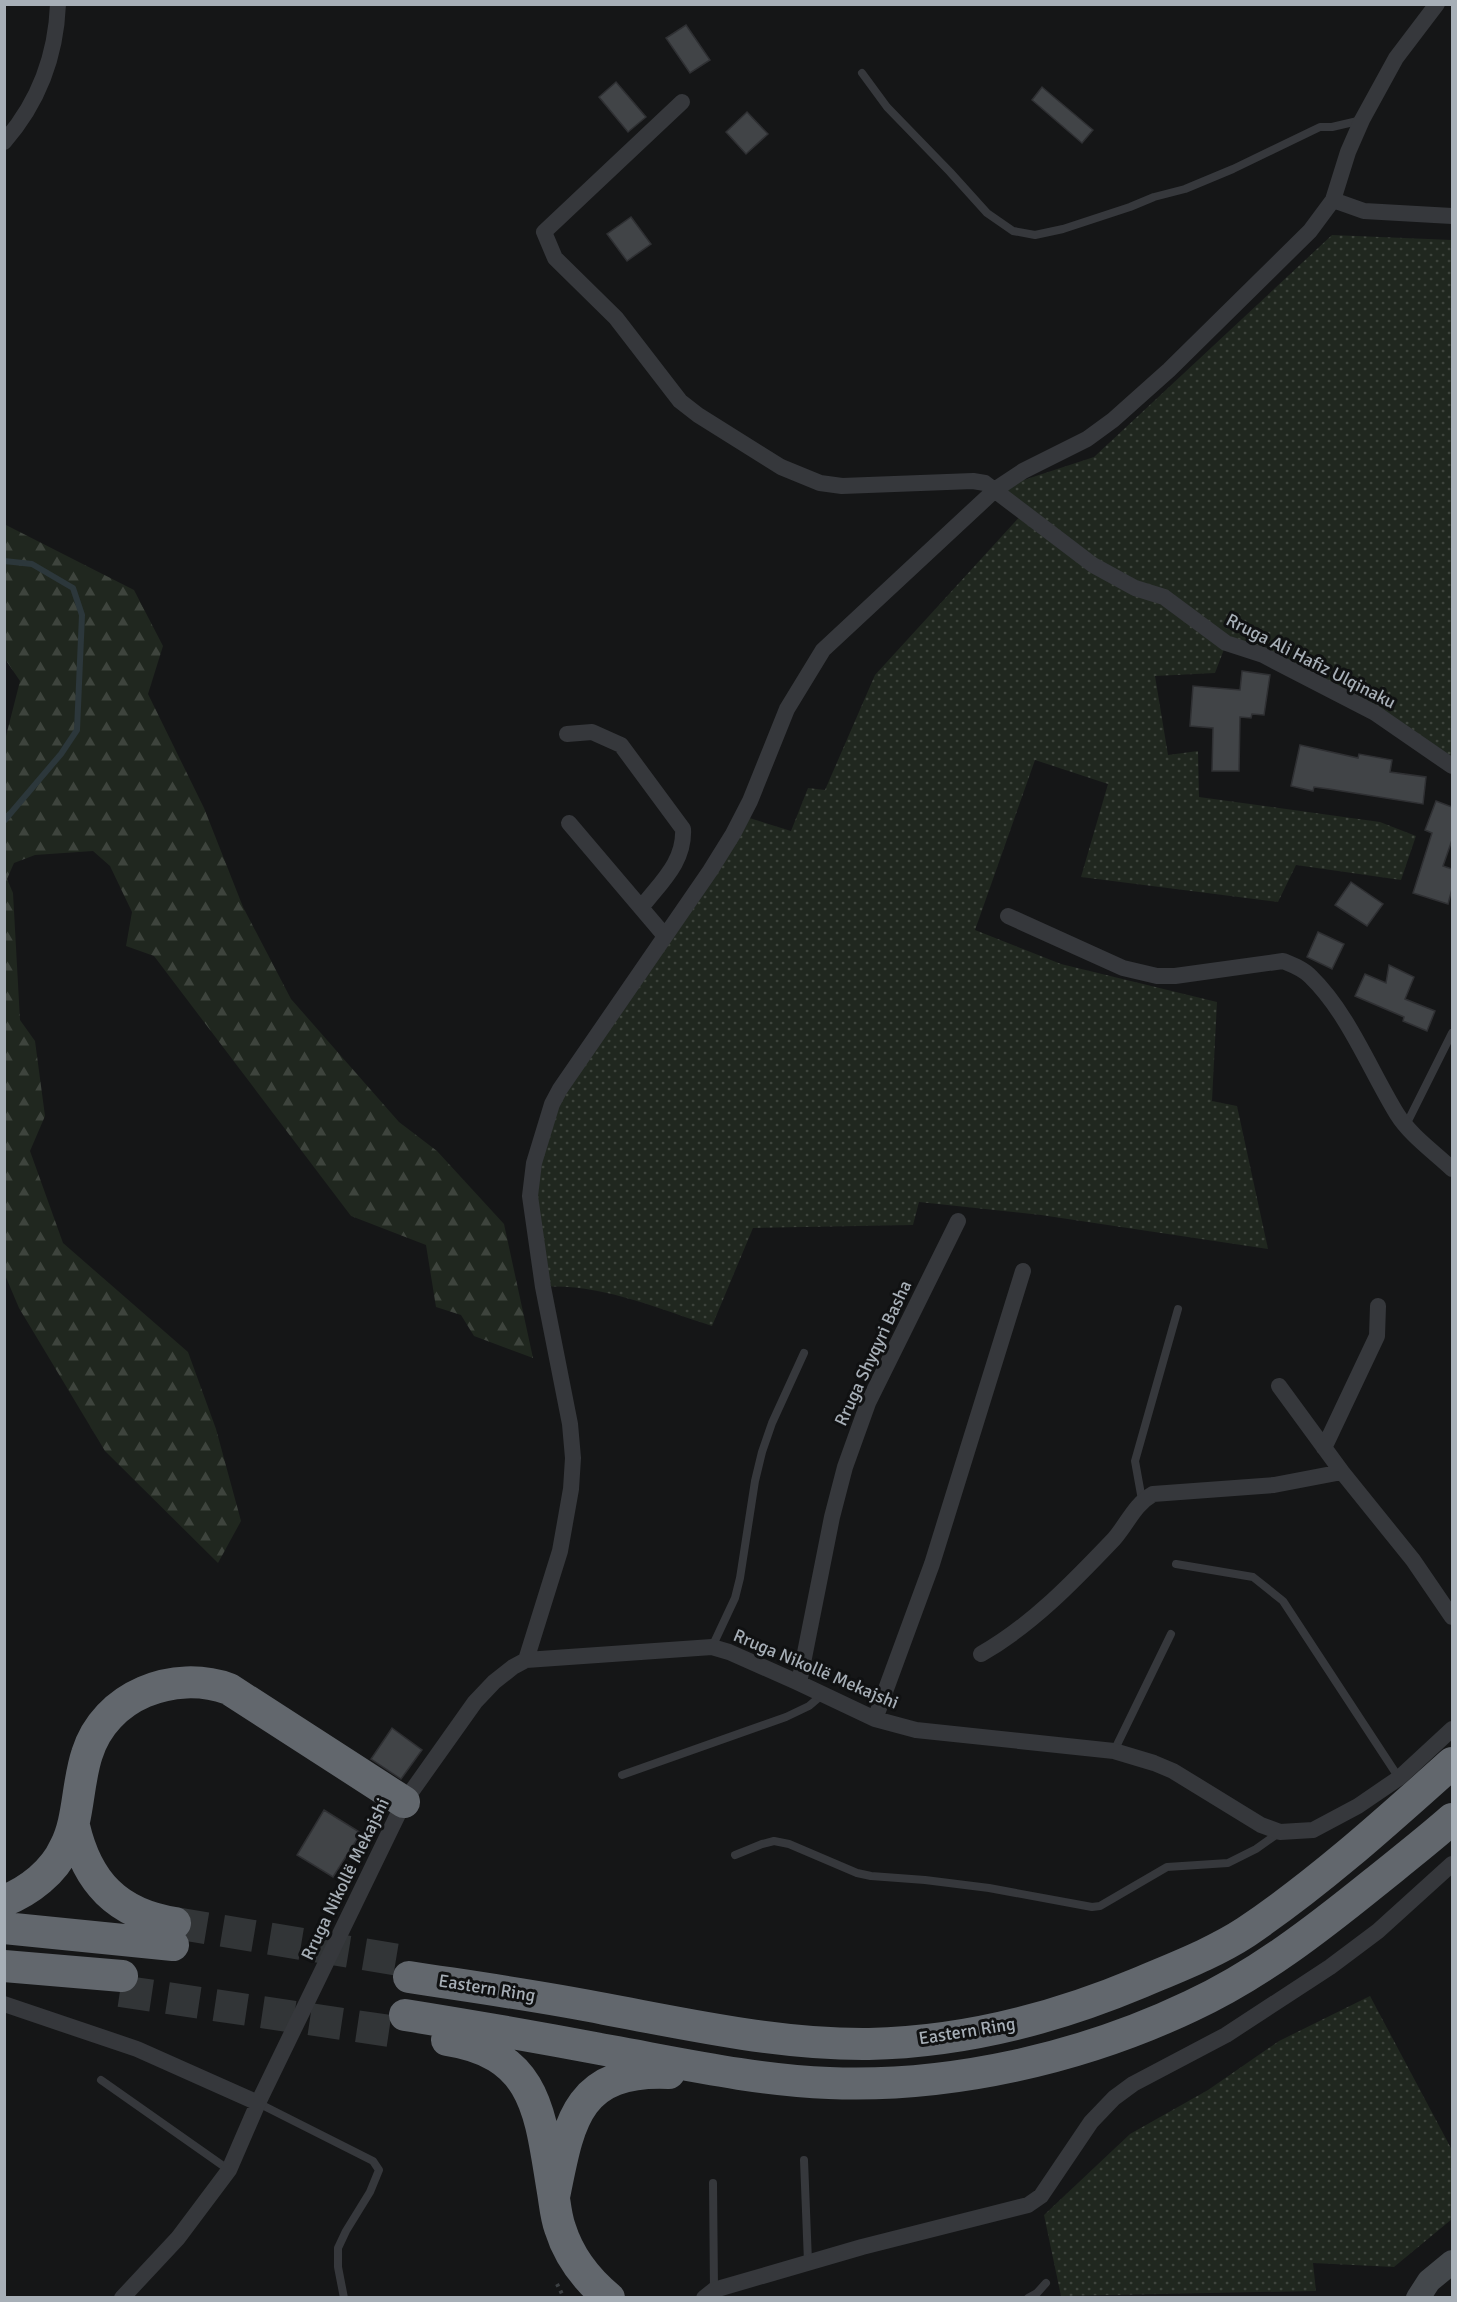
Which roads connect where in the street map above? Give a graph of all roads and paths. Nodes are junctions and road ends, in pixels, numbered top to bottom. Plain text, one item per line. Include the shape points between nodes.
1 (58, 4) edge
2 (1437, 4) edge
3 (862, 73) dead end
4 (682, 102) dead end
5 (1362, 120) junction
6 (4, 142) edge
7 (1332, 200) junction
8 (1452, 216) edge
9 (996, 489) junction
10 (567, 734) dead end
11 (1452, 766) edge
12 (569, 823) dead end
13 (641, 908) junction
14 (1008, 916) dead end
15 (665, 936) junction
16 (1452, 1033) edge
17 (1406, 1125) junction
18 (1452, 1169) edge
19 (958, 1221) dead end
20 (1023, 1271) dead end
21 (1378, 1306) dead end
22 (1178, 1309) dead end
23 (804, 1353) dead end
24 (1279, 1386) dead end
25 (1324, 1448) junction
26 (1342, 1472) junction
27 (1142, 1500) junction
28 (1176, 1564) dead end
29 (1452, 1617) edge
30 (1171, 1634) dead end
31 (712, 1647) junction
32 (981, 1654) dead end
33 (526, 1660) junction
34 (800, 1683) junction
35 (823, 1694) junction
36 (875, 1719) junction
37 (1452, 1729) edge
38 (1114, 1751) junction
39 (1452, 1763) edge
40 (622, 1774) dead end
41 (1399, 1778) junction
42 (404, 1802) junction
43 (1452, 1818) edge
44 (74, 1826) junction
45 (1280, 1832) junction
46 (735, 1855) dead end
47 (1452, 1864) edge
48 (4, 1900) edge
49 (4, 1928) edge
50 (4, 1967) edge
51 (410, 1969) tunnel mouth
52 (121, 1983) tunnel mouth
53 (4, 2004) edge
54 (1192, 2006) junction
55 (101, 2080) dead end
56 (258, 2103) junction
57 (804, 2160) dead end
58 (229, 2170) junction
59 (713, 2183) dead end
60 (554, 2197) junction
61 (808, 2262) junction
62 (1452, 2262) edge
63 (1046, 2283) dead end
64 (557, 2284) dead end
65 (709, 2294) edge
66 (122, 2298) edge
67 (344, 2298) edge
68 (564, 2298) edge
69 (609, 2298) edge
70 (1028, 2298) edge
71 (1418, 2298) edge

1 - 6 street via 42,85 20,124
2 - 5 street via 1396,58
3 - 5 lane via 887,108 987,213 1013,231 1035,235 1185,189 1320,127
4 - 9 street, Rruga Ali Hafiz Ulqinaku via 544,232 555,258 616,318 680,401 781,467 820,483 842,486 973,481
5 - 7 street
7 - 8 street via 1364,211
7 - 9 street via 1310,231 1137,400 1087,439
9 - 11 street, Rruga Ali Hafiz Ulqinaku via 1093,565 1135,588 1164,597 1226,643 1263,655 1375,713
9 - 15 street via 823,650 787,709 743,816
10 - 13 street via 592,732 621,745 683,829 684,843 676,864
12 - 13 street
13 - 15 street
14 - 17 street via 1123,968 1157,976 1283,961 1298,967 1311,976 1344,1019
15 - 33 street via 560,1089 533,1171 531,1216 573,1458 572,1489 562,1542
16 - 17 lane
17 - 18 street
19 - 34 street, Rruga Shyqyri Basha via 868,1403 845,1467
20 - 36 street via 932,1564
21 - 25 street via 1377,1336
22 - 27 lane via 1135,1461
23 - 31 lane via 762,1452 738,1588
24 - 25 street
25 - 26 street
26 - 27 street via 1274,1485 1165,1491
26 - 29 street via 1413,1560
27 - 32 street via 1115,1537 1032,1619
28 - 41 lane via 1253,1577 1283,1601
30 - 38 lane
31 - 33 street, Rruga Nikollë Mekajshi
31 - 34 street, Rruga Nikollë Mekajshi
33 - 42 street, Rruga Nikollë Mekajshi via 494,1682 475,1702
34 - 35 street, Rruga Nikollë Mekajshi
35 - 36 street, Rruga Nikollë Mekajshi
35 - 40 lane via 786,1717
36 - 38 street, Rruga Nikollë Mekajshi via 916,1730
37 - 41 street, Rruga Nikollë Mekajshi
38 - 45 street, Rruga Nikollë Mekajshi via 1173,1771 1261,1825
39 - 51 highway, Eastern Ring via 1308,1887 1244,1934 1102,1998 998,2029 934,2039 833,2043 686,2024 471,1986
41 - 45 street, Rruga Nikollë Mekajshi via 1313,1830
42 - 44 highway via 229,1689 206,1683 170,1683 133,1697 99,1730 80,1776
42 - 56 street, Rruga Nikollë Mekajshi
43 - 54 highway via 1293,1946
44 - 48 highway via 65,1849 47,1873 19,1895
44 - 49 highway via 80,1850 96,1882 134,1912 157,1920 174,1934
45 - 46 lane via 1228,1863 1167,1867 1092,1907 978,1887 856,1873 774,1841
47 - 61 street via 1378,1931 1330,1967 1226,2035 1114,2098 1091,2122 1041,2196 1028,2205
50 - 52 highway
53 - 56 street via 137,2049
54 - 60 highway via 1173,2022 1114,2045 977,2081 844,2090 682,2074 630,2074 601,2088 578,2112 565,2141
54 - 60 highway via 1126,2033 998,2070 880,2084 827,2083 716,2070 404,2024 485,2049 516,2071 540,2118
55 - 58 lane
56 - 58 street, Rruga Nikollë Mekajshi
56 - 67 lane via 373,2161 379,2170 338,2248
57 - 61 lane
58 - 66 street, Rruga Nikollë Mekajshi via 178,2238
59 - 65 lane
60 - 69 highway via 568,2249 587,2277
61 - 65 street
62 - 71 main road via 1429,2281
63 - 70 lane
64 - 68 path

